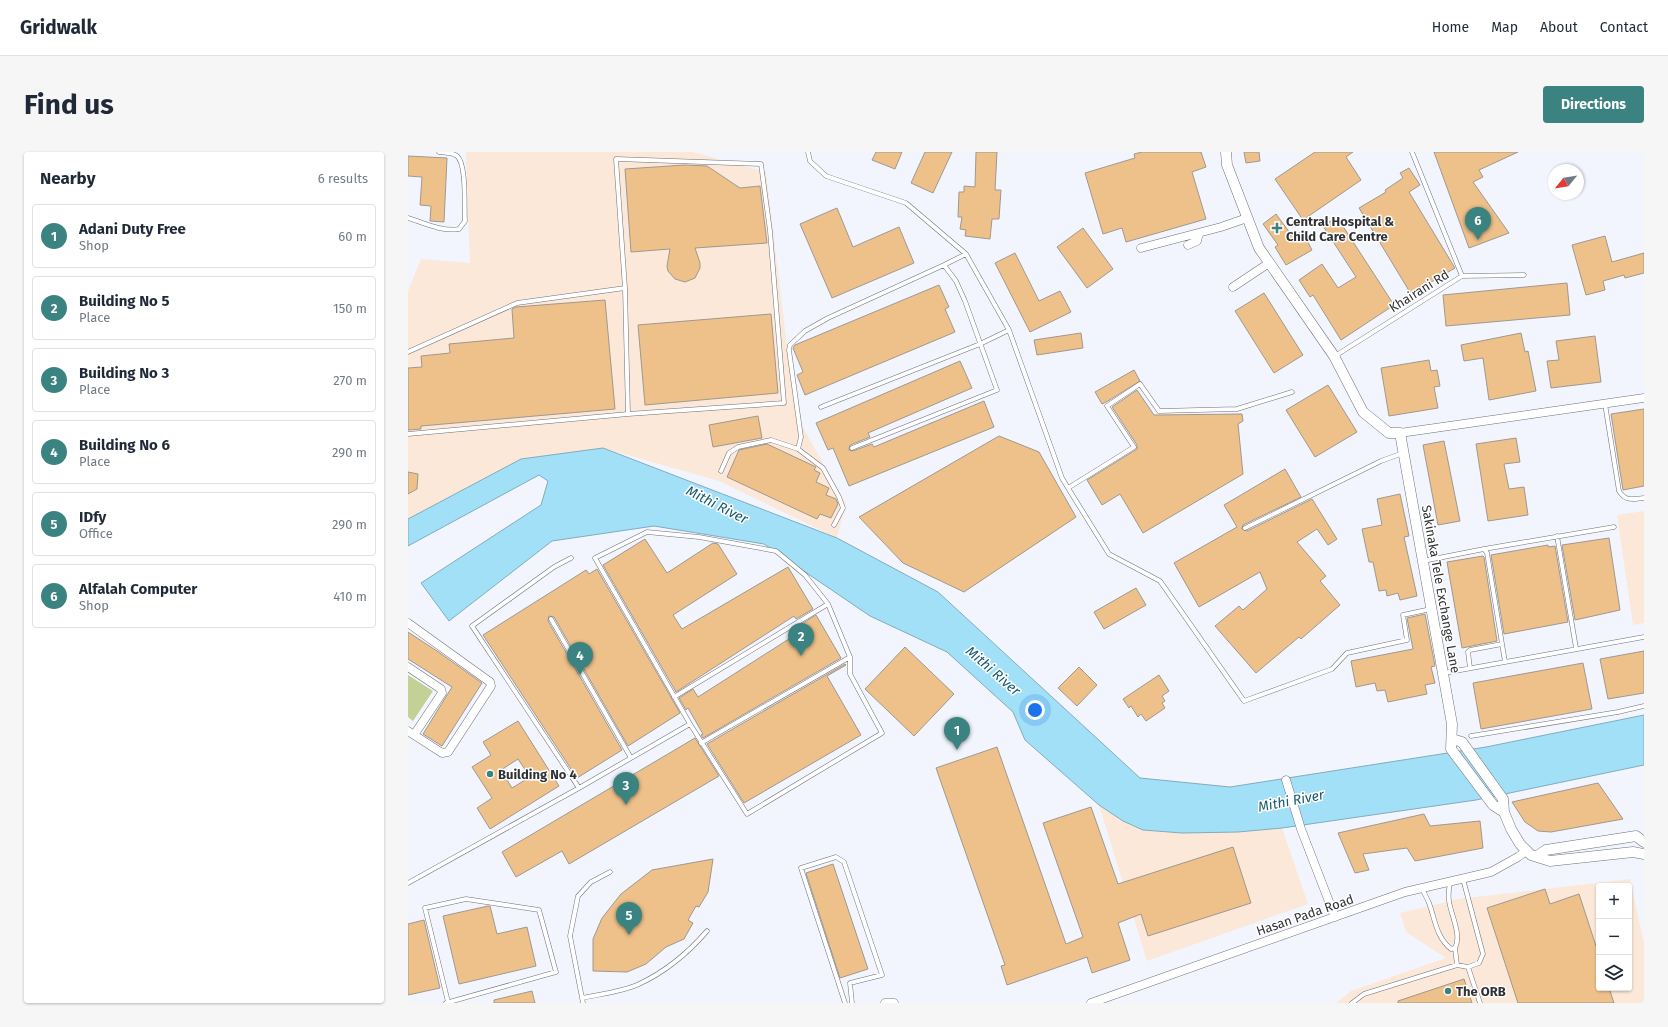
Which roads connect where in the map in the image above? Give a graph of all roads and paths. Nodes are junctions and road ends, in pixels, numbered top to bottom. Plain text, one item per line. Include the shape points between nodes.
1 (439, 152) edge
2 (808, 152) edge
3 (1226, 152) edge
4 (1412, 152) edge
5 (408, 218) edge
6 (1247, 218) junction
7 (1199, 233) junction
8 (1188, 245) dead end
9 (1140, 248) dead end
10 (966, 254) junction
11 (1269, 263) junction
12 (944, 265) junction
13 (1524, 275) dead end
14 (1462, 276) junction
15 (1233, 287) dead end
16 (625, 288) junction
17 (1009, 330) junction
18 (980, 344) junction
19 (408, 352) edge
20 (1334, 356) junction
21 (1292, 392) dead end
22 (1644, 398) edge
23 (1605, 404) junction
24 (821, 407) dead end
25 (628, 414) junction
26 (1400, 433) junction
27 (408, 434) edge
28 (852, 448) dead end
29 (798, 449) junction
30 (1404, 452) junction
31 (721, 471) dead end
32 (1068, 488) junction
33 (1644, 498) edge
34 (834, 525) dead end
35 (1614, 527) dead end
36 (1245, 528) dead end
37 (1557, 536) junction
38 (1484, 549) junction
39 (571, 558) dead end
40 (1423, 561) junction
41 (828, 604) junction
42 (1431, 609) junction
43 (551, 619) dead end
44 (408, 624) edge
45 (1644, 636) edge
46 (1502, 644) junction
47 (1576, 648) junction
48 (850, 657) junction
49 (1505, 662) junction
50 (408, 667) edge
51 (1470, 668) junction
52 (1443, 673) junction
53 (674, 697) junction
54 (1644, 706) edge
55 (690, 724) junction
56 (411, 733) edge
57 (1471, 736) dead end
58 (1452, 739) junction
59 (701, 743) junction
60 (631, 758) junction
61 (1286, 780) dead end
62 (579, 788) junction
63 (1504, 812) junction
64 (1644, 842) edge
65 (1526, 851) junction
66 (1644, 854) edge
67 (1537, 856) junction
68 (610, 872) dead end
69 (1462, 878) junction
70 (1450, 881) junction
71 (408, 883) edge
72 (1422, 888) junction
73 (1335, 917) junction
74 (707, 931) dead end
75 (1455, 948) junction
76 (1457, 965) junction
77 (1468, 967) junction
78 (582, 1001) edge
79 (447, 1003) edge
80 (845, 1003) edge
81 (852, 1003) edge
82 (885, 1003) edge
83 (894, 1003) edge
84 (1091, 1003) edge
85 (1352, 1003) edge
86 (1480, 1003) edge

1 - 5 lane via 459,158 462,168 465,221 459,229 453,230
2 - 10 lane via 810,161 826,176 906,203
3 - 6 street via 1227,165
4 - 14 lane
6 - 7 street
6 - 11 street via 1259,248
7 - 8 street via 1197,241
7 - 9 street
10 - 12 lane
10 - 17 lane
11 - 15 street
11 - 20 street
12 - 18 lane via 956,281
12 - 29 lane via 828,318 805,331 790,345 801,437
13 - 14 lane, Khairani Rd
14 - 20 lane, Khairani Rd
16 - 19 lane via 517,303
16 - 25 lane
16 - 25 lane via 616,159 762,164 784,403
17 - 18 lane
17 - 32 lane via 1062,478
18 - 24 lane
18 - 28 lane via 998,390
20 - 26 street via 1363,412 1389,433
21 - 32 lane via 1237,409 1158,411 1140,384 1107,406 1134,447
22 - 23 street
23 - 26 street
23 - 33 lane via 1619,491 1628,500
25 - 27 lane
26 - 30 street, Sakinaka Tele Exchange Lane
29 - 31 lane via 771,440 738,447 729,453
29 - 34 lane via 823,468 839,496 843,508
30 - 36 lane
30 - 40 street, Sakinaka Tele Exchange Lane
32 - 42 lane via 1109,554 1160,582 1244,702 1332,669 1348,653 1408,640 1403,615
35 - 37 lane
37 - 38 lane
37 - 47 lane
38 - 40 lane
38 - 46 lane via 1487,553
39 - 62 lane via 548,571 472,626
40 - 42 street, Sakinaka Tele Exchange Lane
41 - 48 lane
41 - 53 lane
41 - 53 lane via 805,575 776,551 699,536 646,532 595,558
42 - 52 street, Sakinaka Tele Exchange Lane
43 - 60 lane
44 - 56 street via 490,682 491,686 448,752 442,753
45 - 47 lane
46 - 49 lane
46 - 51 lane via 1470,650
47 - 49 lane
48 - 59 lane
48 - 59 lane via 850,674 882,733 746,814
49 - 51 lane
50 - 56 street via 441,689 442,693
51 - 52 lane
52 - 58 street, Sakinaka Tele Exchange Lane via 1452,724
53 - 55 lane
54 - 57 lane
55 - 59 lane
55 - 60 lane
58 - 63 street, Sakinaka Tele Exchange Lane via 1451,750 1493,805
58 - 63 street via 1462,742 1503,799
60 - 62 lane
61 - 73 street via 1301,829
62 - 71 lane
63 - 65 street via 1511,829
64 - 67 street via 1636,836 1546,850
65 - 67 street
65 - 69 street, Hasan Pada Road via 1491,872
66 - 67 street via 1633,852 1550,862
68 - 78 lane via 591,882 578,896 570,936
69 - 70 street, Hasan Pada Road
69 - 77 lane via 1483,954 1479,963
70 - 72 street, Hasan Pada Road
70 - 75 lane via 1449,900 1457,934
72 - 73 street, Hasan Pada Road
72 - 75 lane via 1440,935 1447,946
73 - 84 street, Hasan Pada Road
74 - 78 lane via 664,971 638,984
75 - 76 lane
76 - 77 lane
76 - 85 lane via 1364,994
77 - 86 lane
79 - 79 lane via 556,972 539,910 466,899 425,908
80 - 81 lane via 801,868 836,857 844,862 882,975 850,983
82 - 83 street

